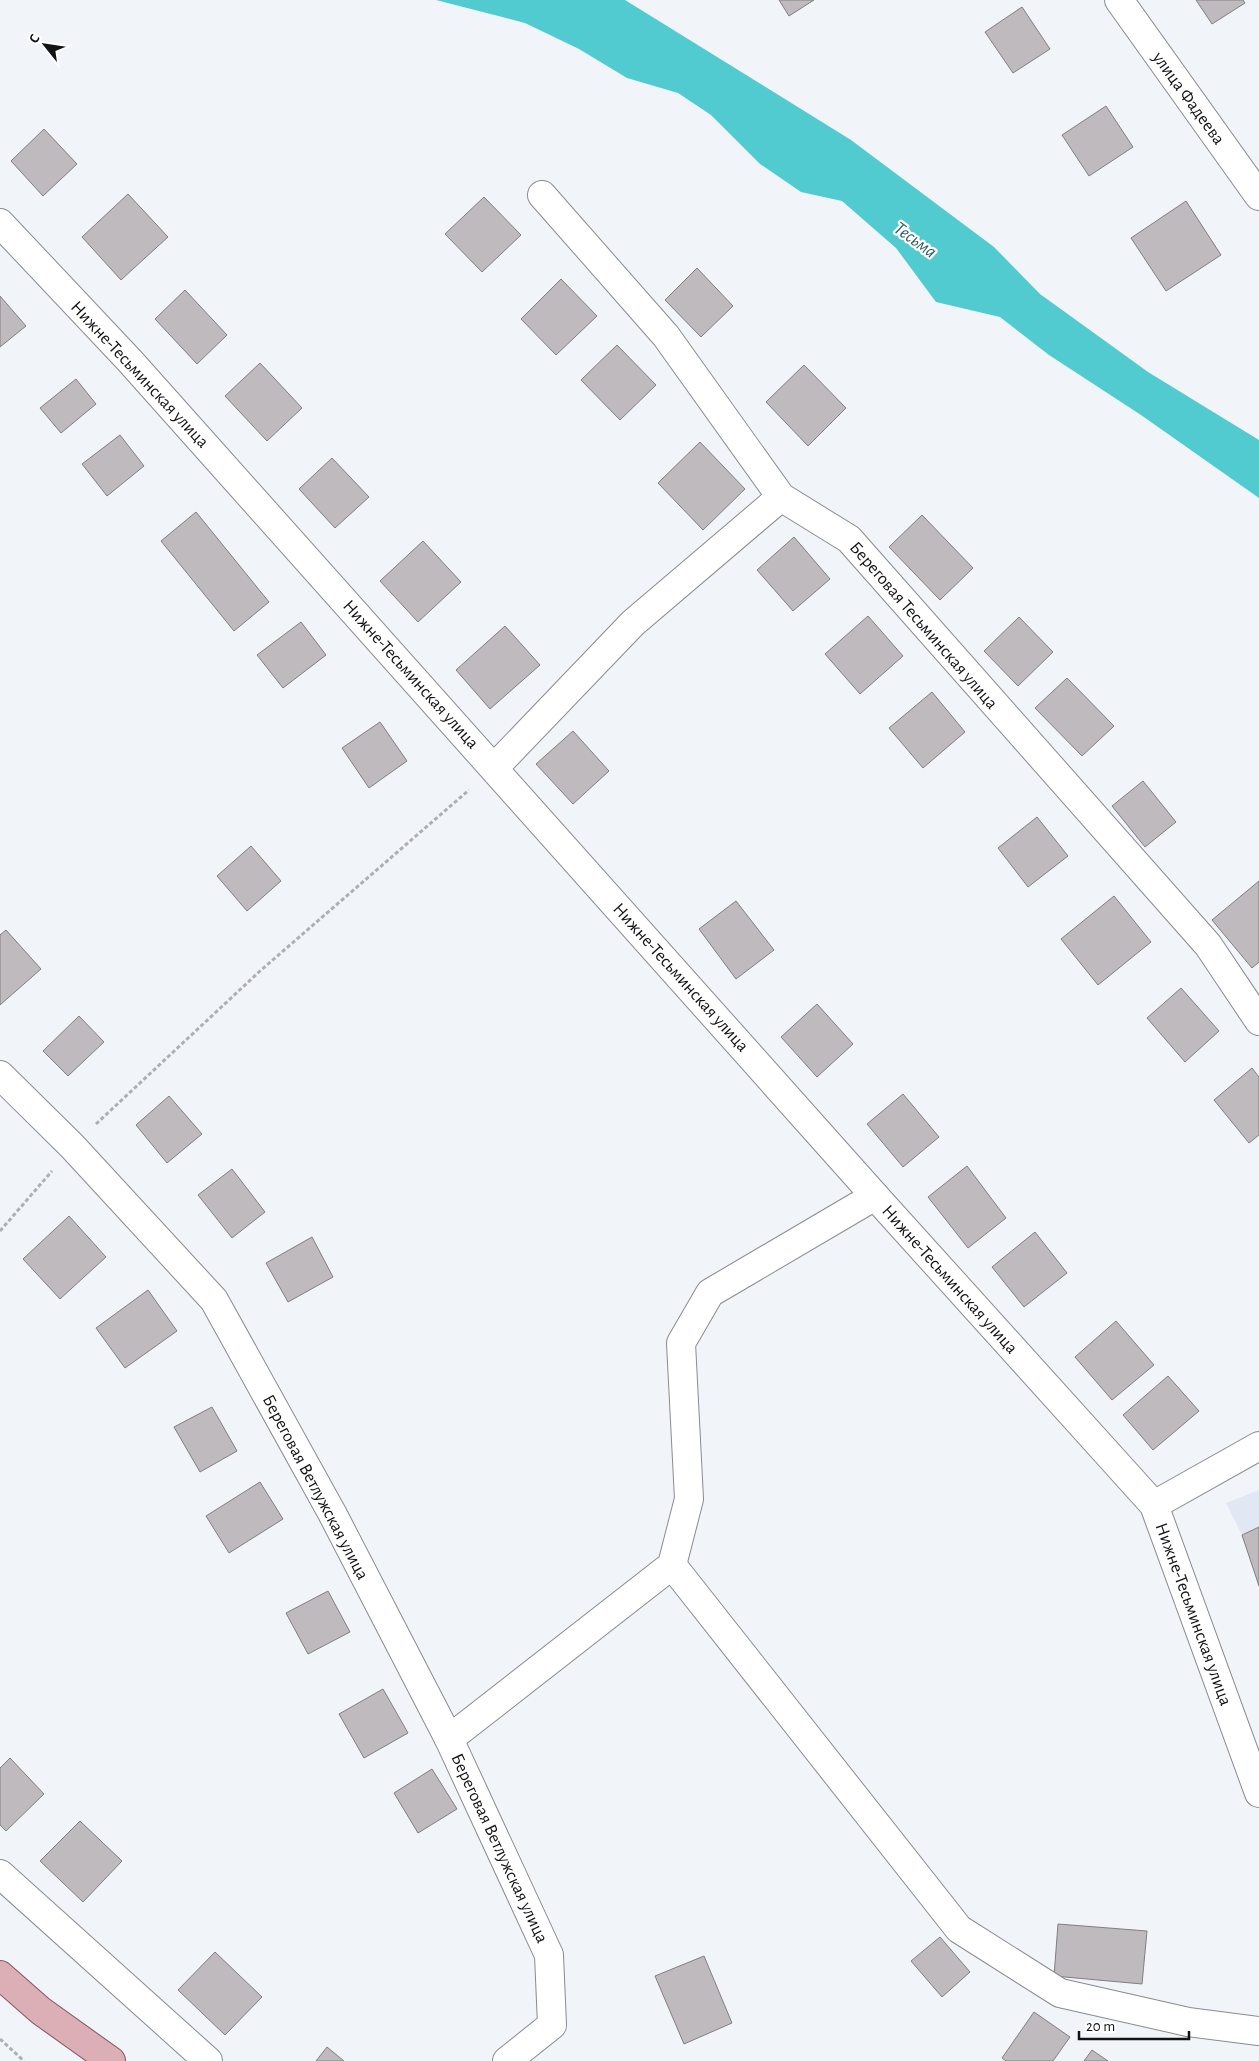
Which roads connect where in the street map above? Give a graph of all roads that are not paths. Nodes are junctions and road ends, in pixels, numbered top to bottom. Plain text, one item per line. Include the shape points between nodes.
1 (1119, 0) edge
2 (542, 195) dead end
3 (1259, 196) edge
4 (0, 223) edge
5 (782, 497) junction
6 (495, 768) junction
7 (1259, 1021) edge
8 (0, 1075) edge
9 (875, 1196) junction
10 (1259, 1446) edge
11 (1154, 1505) junction
12 (672, 1565) junction
13 (449, 1739) junction
14 (1259, 1793) edge
15 (0, 1874) edge
16 (0, 1975) edge
17 (1259, 2031) edge
18 (111, 2061) edge
19 (208, 2061) edge
20 (507, 2061) edge

1 - 3 street, улица Фадеева
2 - 5 street, Береговая Тесьминская улица via 666,336
4 - 6 street, Нижне-Тесьминская улица via 130,361
5 - 6 street via 632,623
5 - 7 street, Береговая Тесьминская улица via 849,540 1208,945
6 - 9 street, Нижне-Тесьминская улица
8 - 13 street, Береговая Ветлужская улица via 72,1146 214,1300 332,1514
9 - 11 street, Нижне-Тесьминская улица
9 - 12 street via 710,1293 681,1343 689,1499
10 - 11 street
11 - 14 street, Нижне-Тесьминская улица
12 - 13 street
12 - 17 street via 959,1929 1060,1993 1188,2022
13 - 20 street, Береговая Ветлужская улица via 550,1955 552,2025
15 - 19 street
16 - 18 main road via 41,2011

